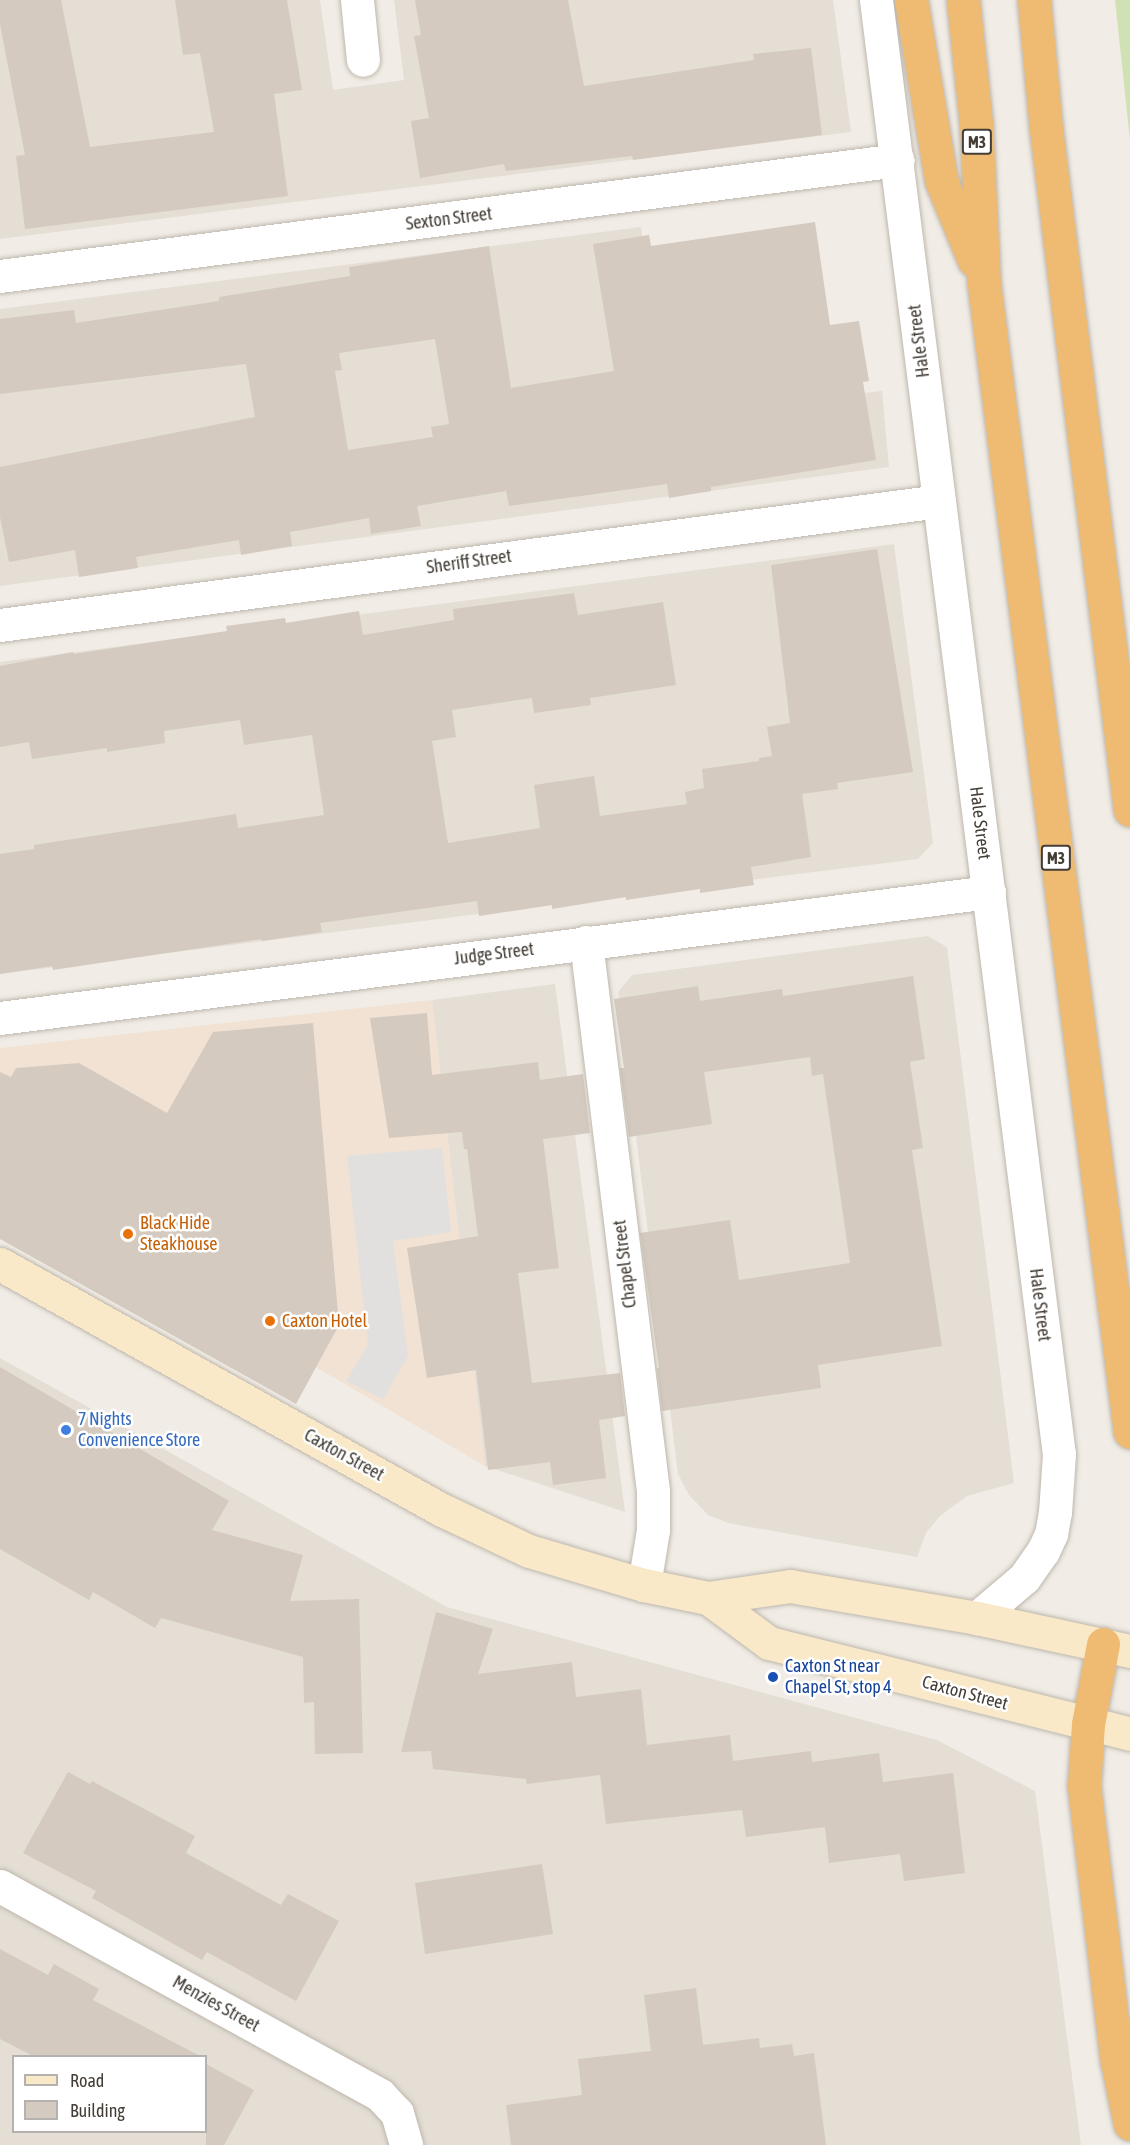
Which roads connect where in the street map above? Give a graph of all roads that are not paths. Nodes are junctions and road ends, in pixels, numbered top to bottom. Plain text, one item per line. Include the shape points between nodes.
1 (357, 0) edge
2 (876, 0) edge
3 (911, 0) edge
4 (963, 0) edge
5 (1034, 0) edge
6 (363, 60) dead end
7 (898, 160) junction
8 (0, 276) edge
9 (984, 284) junction
10 (939, 501) junction
11 (0, 625) edge
12 (1130, 810) edge
13 (989, 892) junction
14 (586, 942) junction
15 (0, 1018) edge
16 (0, 1264) edge
17 (1130, 1432) edge
18 (645, 1585) junction
19 (708, 1598) junction
20 (977, 1618) junction
21 (1117, 1648) edge
22 (1110, 1730) edge
23 (0, 1886) edge
24 (1130, 2124) edge
25 (406, 2145) edge

1 - 6 street
2 - 7 street, Hale Street
3 - 9 highway via 941,180
4 - 9 highway, M3 via 976,123
5 - 12 highway via 1046,129
7 - 8 street, Sexton Street
7 - 10 street, Hale Street
9 - 17 highway, M3
10 - 11 street, Sheriff Street
10 - 13 street, Hale Street
13 - 14 street, Judge Street
13 - 20 street, Hale Street via 1059,1473 1051,1534 1043,1551 1024,1578
14 - 15 street, Judge Street
14 - 18 street, Chapel Street via 653,1491 653,1530
16 - 18 main road, Caxton Street via 487,1533 529,1551
18 - 19 main road, Caxton Street
19 - 20 main road, Caxton Street via 790,1586
19 - 22 main road, Caxton Street via 769,1643
20 - 21 main road, Caxton Street
21 - 22 highway
22 - 24 highway via 1084,1786 1117,2061
23 - 25 street, Menzies Street via 380,2095 397,2113

